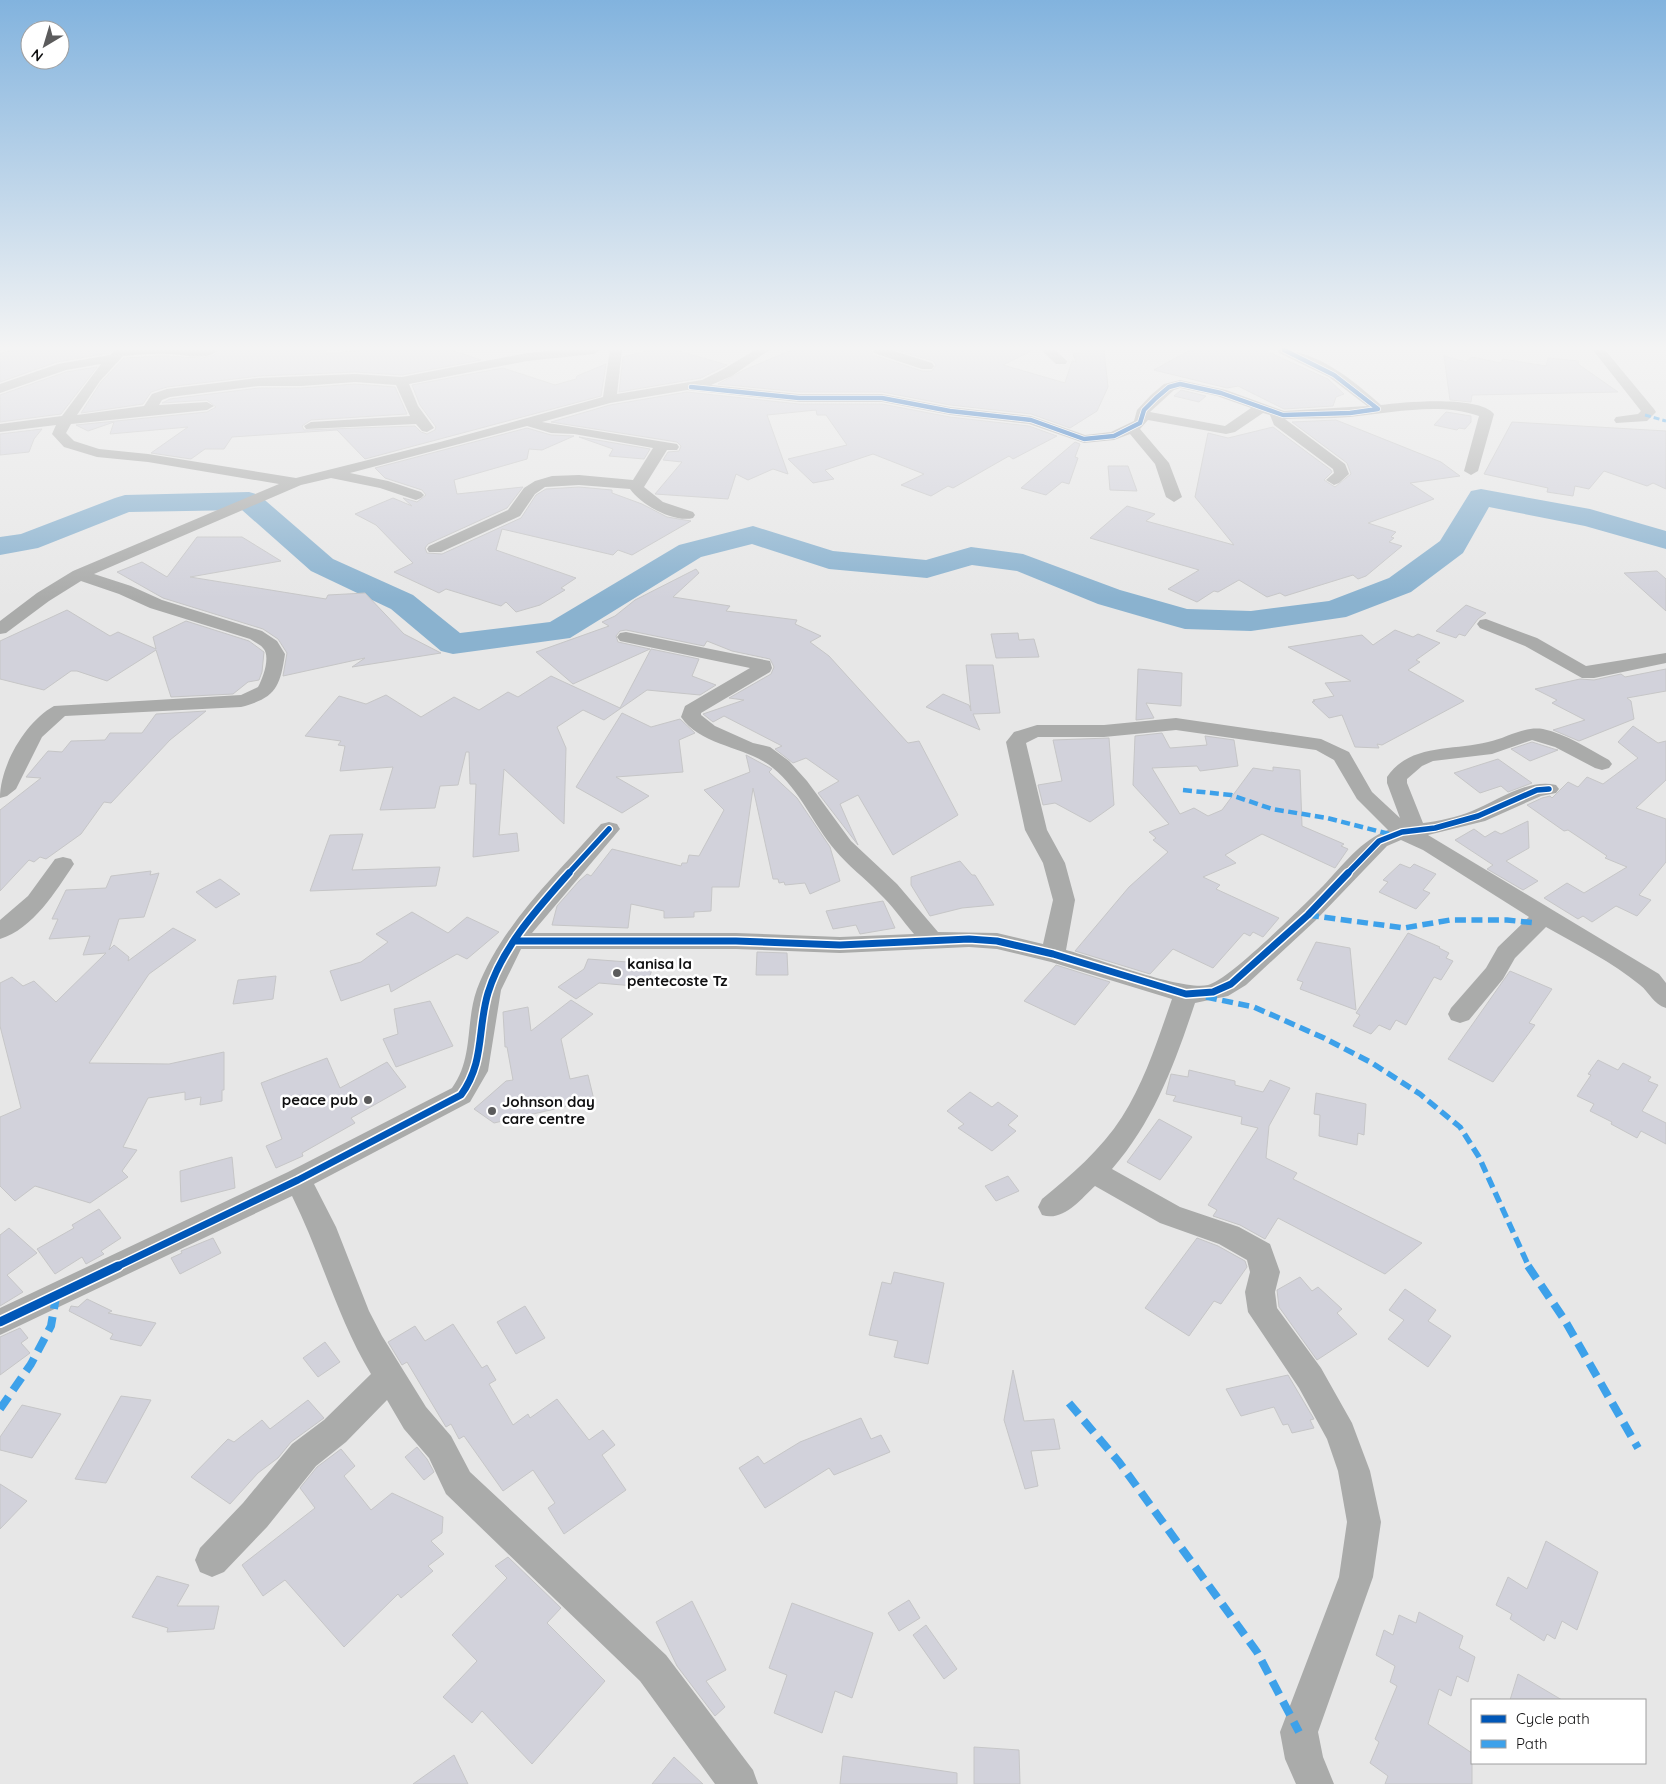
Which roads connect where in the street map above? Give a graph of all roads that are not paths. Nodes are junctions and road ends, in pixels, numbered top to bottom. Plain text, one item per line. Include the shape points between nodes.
1 (59, 433) edge
2 (434, 433) edge
3 (490, 433) edge
4 (593, 433) edge
5 (1068, 433) edge
6 (1120, 433) edge
7 (1136, 433) edge
8 (1294, 433) edge
9 (1482, 433) edge
10 (445, 445) junction
11 (1471, 471) dead end
12 (330, 474) junction
13 (1334, 480) dead end
14 (296, 482) junction
15 (634, 485) junction
16 (416, 495) dead end
17 (1174, 498) dead end
18 (687, 515) dead end
19 (435, 549) dead end
20 (79, 575) junction
21 (1486, 624) dead end
22 (0, 629) edge
23 (626, 638) dead end
24 (1666, 658) edge
25 (1602, 764) dead end
26 (1549, 789) dead end
27 (0, 792) edge
28 (609, 829) dead end
29 (1408, 831) junction
30 (63, 864) dead end
31 (1545, 915) junction
32 (0, 931) edge
33 (931, 939) junction
34 (516, 941) junction
35 (1054, 954) junction
36 (1186, 994) junction
37 (1666, 999) edge
38 (1460, 1014) dead end
39 (1092, 1171) junction
40 (298, 1180) junction
41 (1052, 1206) dead end
42 (0, 1322) edge
43 (388, 1378) junction
44 (212, 1560) dead end
45 (739, 1784) edge
46 (1315, 1784) edge

1 - 14 street via 78,448
2 - 10 street
3 - 10 street
4 - 15 street via 667,446 641,482
5 - 6 street via 1084,439
7 - 17 street via 1162,464
8 - 13 street via 1340,467 1342,474
9 - 11 street
10 - 12 street
12 - 14 street
12 - 16 street via 383,484
14 - 20 street
15 - 18 street via 651,501
15 - 19 street via 579,480 540,484 529,490 514,513
20 - 22 street via 42,597
20 - 27 street via 156,604 256,635 271,645 276,654 272,673 264,693 254,699 61,710 45,720 24,750 10,786
21 - 24 street via 1531,642 1582,672
23 - 33 street via 763,665 692,710 691,716 708,730 763,752 782,765 844,846 889,889
25 - 29 street via 1562,742 1530,734 1492,748 1430,756 1415,762 1398,777
26 - 29 street via 1537,790 1478,816 1435,828
28 - 34 street via 551,891
29 - 31 street
29 - 35 street via 1364,795 1342,756 1321,745 1176,724 1104,731 1028,732 1016,742 1019,758 1036,830 1054,863 1064,900
29 - 36 street via 1379,841 1308,915 1226,989 1204,996
30 - 32 street via 25,915
31 - 37 street via 1650,980
31 - 38 street via 1506,952 1495,973
33 - 34 street via 840,945 736,941
33 - 35 street via 997,942
34 - 40 street via 488,992 479,1061 471,1084 461,1095
35 - 36 street
36 - 39 street via 1139,1111 1114,1148
39 - 41 street
39 - 46 street via 1170,1216 1229,1235 1260,1253 1265,1272 1260,1292 1262,1312 1310,1378 1341,1434 1354,1471 1364,1522 1356,1577 1299,1732 1304,1759
40 - 42 street
40 - 43 street via 322,1227 355,1313
43 - 44 street via 335,1431 304,1455 255,1515
43 - 45 street via 415,1418 440,1447 458,1484 652,1668

